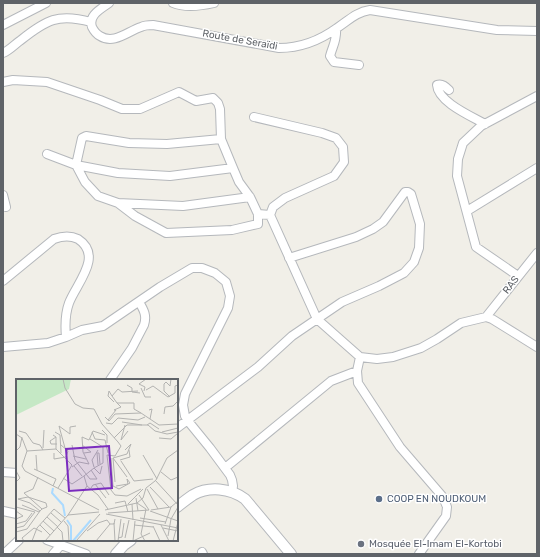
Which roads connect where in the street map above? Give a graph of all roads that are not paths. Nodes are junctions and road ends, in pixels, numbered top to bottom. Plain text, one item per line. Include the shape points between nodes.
1 (46, 3) edge
2 (109, 3) edge
3 (173, 3) edge
4 (214, 3) edge
5 (91, 22) junction
6 (3, 25) edge
7 (336, 29) junction
8 (537, 31) edge
9 (3, 53) edge
10 (359, 65) dead end
11 (3, 82) edge
12 (449, 90) dead end
13 (537, 96) edge
14 (254, 117) dead end
15 (485, 124) junction
16 (222, 139) junction
17 (47, 154) dead end
18 (76, 165) junction
19 (233, 168) junction
20 (537, 168) edge
21 (3, 195) edge
22 (250, 197) junction
23 (118, 203) junction
24 (6, 207) dead end
25 (467, 211) junction
26 (258, 214) junction
27 (270, 215) junction
28 (537, 253) edge
29 (289, 258) junction
30 (518, 276) junction
31 (3, 281) edge
32 (139, 302) junction
33 (486, 317) junction
34 (317, 319) junction
35 (66, 337) junction
36 (3, 347) edge
37 (537, 347) edge
38 (360, 357) junction
39 (357, 371) junction
40 (111, 379) edge
41 (188, 421) junction
42 (178, 427) edge
43 (225, 468) junction
44 (3, 472) edge
45 (16, 473) edge
46 (232, 492) junction
47 (178, 506) edge
48 (3, 511) edge
49 (16, 514) edge
50 (18, 541) edge
51 (50, 541) edge
52 (130, 541) edge
53 (61, 545) junction
54 (4, 554) edge
55 (52, 554) edge
56 (86, 554) edge
57 (116, 554) edge
58 (291, 554) edge
59 (419, 554) edge

1 - 6 street
2 - 5 street via 94,14
3 - 4 street via 182,6
5 - 7 street, Route de Seraïdi via 97,34 110,40 140,27 153,25 278,48 302,46
5 - 9 street via 78,18 53,20
7 - 8 street, Route de Seraïdi via 355,14 370,10 497,30
7 - 10 street via 337,38 330,56 334,62
11 - 16 street via 47,82 122,109 140,109 179,92 196,101 213,98 220,109
12 - 15 street via 443,85 437,85 448,103
13 - 15 street
14 - 27 street via 322,133 336,138 344,147 344,162 334,176 285,198 274,207
15 - 25 street via 463,143 458,159 457,176
16 - 18 street via 167,144 129,143 86,136 82,138
16 - 19 street
17 - 18 street
18 - 19 street via 118,173 170,176
18 - 23 street via 85,182 98,196
19 - 22 street
20 - 25 street
21 - 24 street
22 - 23 street via 183,206
22 - 26 street
23 - 26 street via 135,216 166,233 232,230 258,224
25 - 30 street via 476,247
26 - 27 street
27 - 29 street
28 - 30 street, RAS
29 - 34 street
29 - 34 street via 356,237 373,229 383,222 405,192 411,194 420,224 419,248 414,262 404,273 342,302
30 - 33 street, RAS
31 - 35 street via 54,239 70,236 84,244 89,254 88,265 66,314
32 - 35 street via 103,326 82,330
32 - 40 street via 145,312 144,325
32 - 41 street via 192,268 202,268 215,273 226,282 230,296 228,308 183,399 183,410
33 - 37 street
33 - 38 street via 461,323 422,348 393,357
34 - 38 street
34 - 41 street via 292,336 258,367
35 - 36 street via 48,343
38 - 39 street
39 - 43 street via 331,381
39 - 59 street via 358,383 366,397 400,447 443,497 447,507 446,516
41 - 42 street
41 - 43 street
43 - 46 street via 232,480
44 - 45 street
46 - 47 street via 213,489 204,491 194,494
46 - 58 street via 245,499
48 - 49 street
50 - 54 street
51 - 53 street
52 - 57 street
53 - 55 street
53 - 56 street

